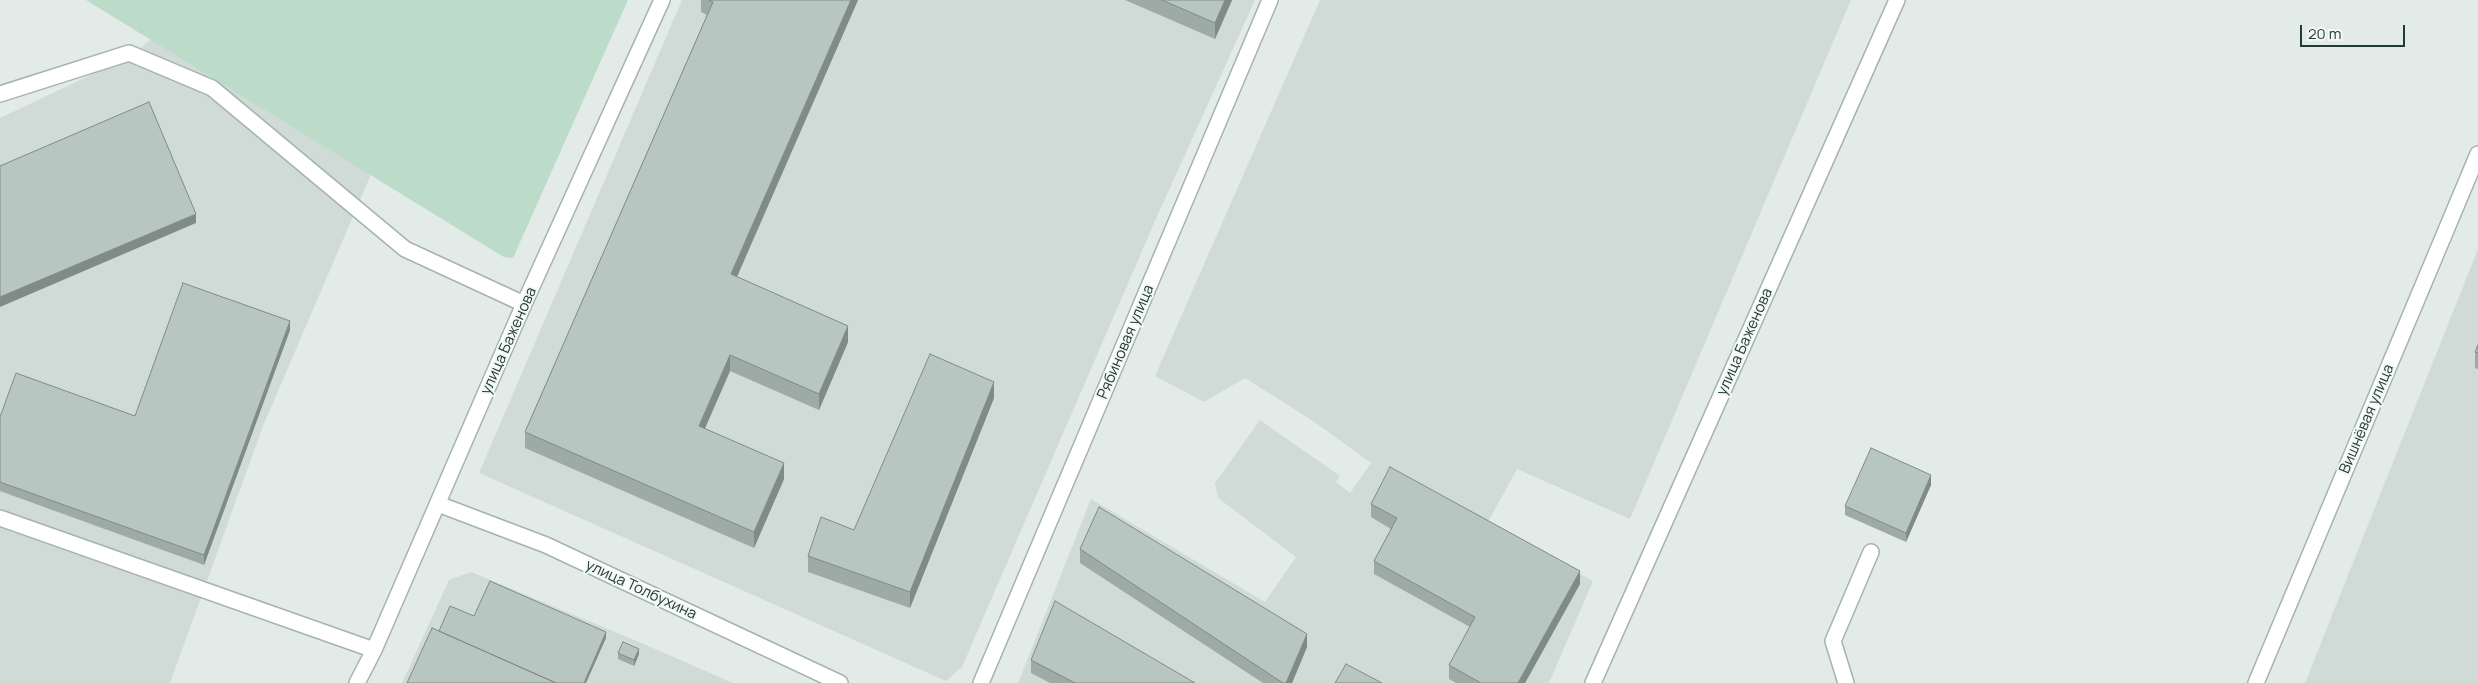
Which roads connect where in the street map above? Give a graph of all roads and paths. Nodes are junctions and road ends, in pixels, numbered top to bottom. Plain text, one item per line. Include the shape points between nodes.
1 (662, 0) edge
2 (1270, 0) edge
3 (1897, 0) edge
4 (0, 94) edge
5 (2478, 154) edge
6 (524, 304) junction
7 (438, 504) junction
8 (0, 518) edge
9 (1871, 552) dead end
10 (374, 650) junction
11 (357, 683) edge
12 (840, 683) edge
13 (981, 683) edge
14 (1593, 683) edge
15 (1846, 683) edge
16 (2256, 683) edge

1 - 6 street, улица Баженова
2 - 13 street, Рябиновая улица
3 - 14 street, улица Баженова
4 - 6 street via 129,53 212,88 405,248
5 - 16 street, Вишнёвая улица
6 - 7 street, улица Баженова
7 - 10 street, улица Баженова
7 - 12 street, улица Толбухина via 546,545
8 - 10 street
9 - 15 street via 1833,641
10 - 11 street, улица Баженова

